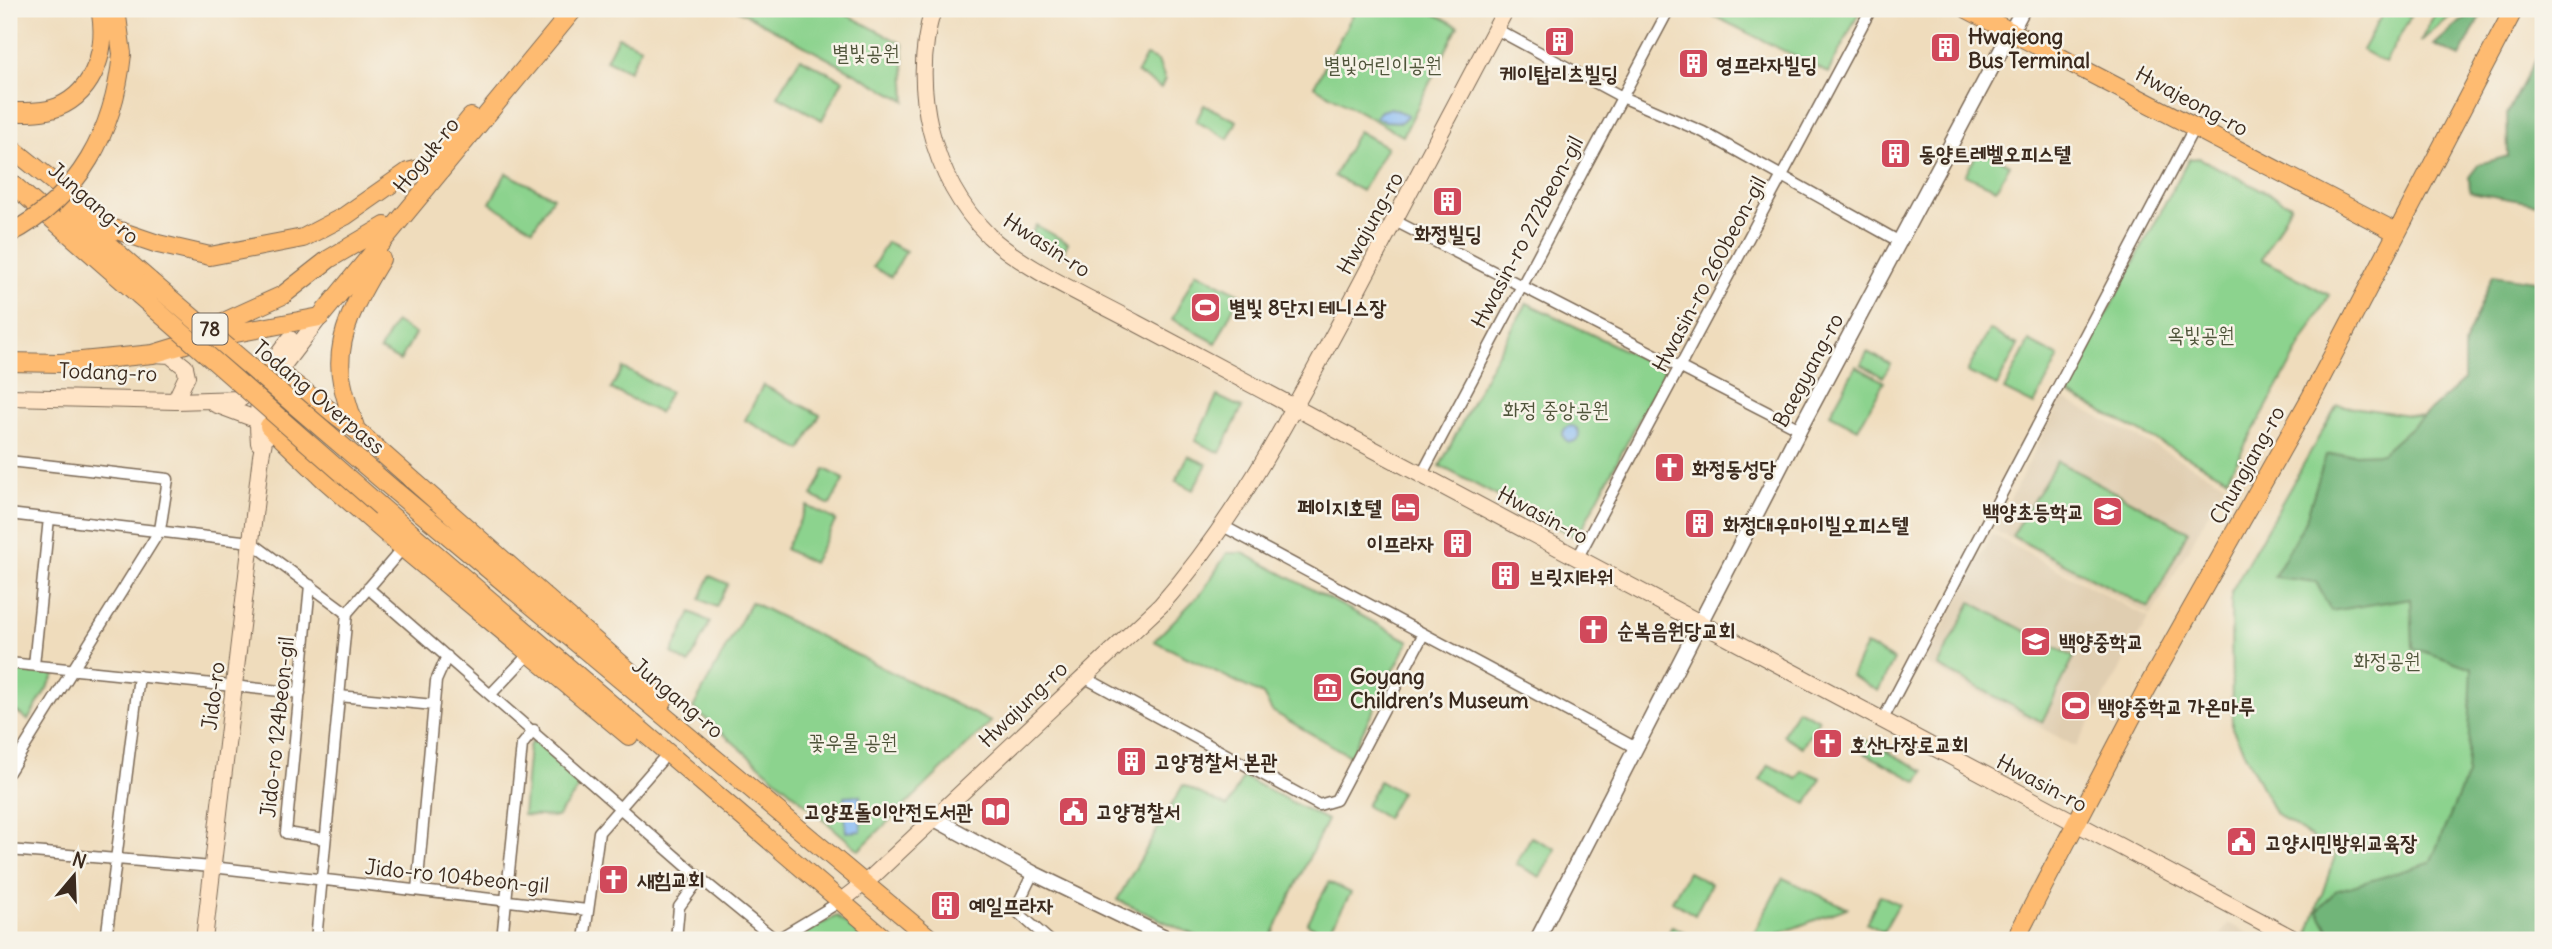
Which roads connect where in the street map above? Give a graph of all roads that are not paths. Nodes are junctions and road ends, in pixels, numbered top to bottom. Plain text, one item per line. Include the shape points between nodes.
1 (100, 9) edge
2 (116, 9) edge
3 (560, 9) edge
4 (573, 9) edge
5 (933, 9) edge
6 (1506, 9) edge
7 (1669, 9) edge
8 (1871, 9) edge
9 (1967, 9) edge
10 (2024, 9) edge
11 (2514, 9) edge
12 (1496, 29) junction
13 (2011, 32) junction
14 (1622, 97) junction
15 (9, 112) edge
16 (2194, 128) junction
17 (9, 146) edge
18 (9, 159) edge
19 (431, 166) junction
20 (1784, 176) junction
21 (9, 181) edge
22 (410, 211) junction
23 (1395, 221) junction
24 (385, 226) junction
25 (2396, 232) junction
26 (9, 234) edge
27 (1900, 242) junction
28 (1520, 285) junction
29 (145, 288) junction
30 (313, 318) junction
31 (9, 353) edge
32 (153, 354) junction
33 (9, 362) edge
34 (1680, 367) junction
35 (269, 375) junction
36 (9, 390) edge
37 (178, 395) junction
38 (9, 397) edge
39 (210, 400) junction
40 (1295, 407) junction
41 (261, 419) junction
42 (1800, 429) junction
43 (356, 430) junction
44 (261, 456) junction
45 (9, 461) edge
46 (1422, 474) junction
47 (395, 491) joint
48 (9, 514) edge
49 (50, 518) junction
50 (1223, 526) junction
51 (160, 530) junction
52 (251, 542) junction
53 (403, 548) junction
54 (1578, 557) junction
55 (310, 585) junction
56 (368, 588) junction
57 (347, 613) junction
58 (1702, 624) junction
59 (1423, 635) junction
60 (529, 654) junction
61 (447, 656) junction
62 (9, 663) edge
63 (34, 665) junction
64 (75, 668) junction
65 (139, 676) junction
66 (1082, 676) junction
67 (235, 686) junction
68 (300, 694) junction
69 (491, 694) junction
70 (339, 696) junction
71 (433, 705) junction
72 (1882, 721) junction
73 (534, 730) junction
74 (1636, 748) junction
75 (661, 761) junction
76 (9, 772) edge
77 (769, 803) junction
78 (730, 806) junction
79 (620, 808) junction
80 (933, 818) junction
81 (2076, 825) junction
82 (325, 839) junction
83 (9, 850) edge
84 (115, 860) junction
85 (212, 867) junction
86 (1033, 873) junction
87 (700, 878) junction
88 (321, 880) junction
89 (863, 883) junction
90 (417, 890) junction
91 (507, 900) junction
92 (842, 901) junction
93 (587, 910) junction
94 (106, 940) edge
95 (204, 940) edge
96 (316, 940) edge
97 (321, 940) edge
98 (502, 940) edge
99 (584, 940) edge
100 (676, 940) edge
101 (776, 940) edge
102 (886, 940) edge
103 (932, 940) edge
104 (1049, 940) edge
105 (1171, 940) edge
106 (1537, 940) edge
107 (2015, 940) edge
108 (2296, 940) edge

1 - 15 main road via 102,50 92,76 58,107
2 - 26 main road, bridge via 122,54 118,91 99,144 79,176 42,214
3 - 19 main road, Hoguk-ro / 78
4 - 22 main road, Hoguk-ro
5 - 40 main road, Hwasin-ro via 923,76 927,116 937,154 955,190 990,236 1060,282
6 - 12 main road, Hwajung-ro
7 - 14 street, Hwasin-ro 272beon-gil
8 - 20 street, Hwasin-ro 260beon-gil
9 - 13 main road, Hwajeong-ro
10 - 13 street, Baegyang-ro
11 - 25 main road, Chungjang-ro
12 - 14 street
12 - 23 main road, Hwajung-ro
13 - 16 main road, Hwajeong-ro
13 - 27 street, Baegyang-ro
14 - 20 street via 1703,132
14 - 28 street, Hwasin-ro 272beon-gil
16 - 25 main road, Hwajeong-ro
16 - 72 street
17 - 19 main road via 111,228 210,256 303,239 408,172
18 - 29 main road, Jungang-ro
19 - 24 main road, Hoguk-ro / 78
20 - 27 street
20 - 34 street, Hwasin-ro 260beon-gil
21 - 29 main road, Jungang-ro
22 - 30 main road, Hoguk-ro
22 - 43 main road via 360,293 343,337 341,379
23 - 28 street
23 - 40 main road, Hwajung-ro
24 - 30 main road, Hoguk-ro
24 - 31 main road, Hoguk-ro / 78 via 329,259 283,295 194,334 150,345 65,355
25 - 81 main road, Chungjang-ro via 2311,397 2147,688
27 - 42 street, Baegyang-ro
28 - 34 street
28 - 46 street, Hwasin-ro 272beon-gil
29 - 47 main road, Todang Overpass, bridge
29 - 78 main road, Todang Overpass, bridge via 381,507
30 - 32 main road, 78 via 199,340
30 - 35 main road, Jido-ro
32 - 33 main road, 78 via 61,363
32 - 37 main road via 170,355 185,367 187,376
34 - 42 street
34 - 54 street, Hwasin-ro 260beon-gil
35 - 39 main road, Todang-ro
35 - 41 main road, Jido-ro
35 - 43 main road
36 - 37 main road, Todang-ro
37 - 39 main road, Todang-ro
38 - 39 main road, Todang-ro
39 - 41 main road, Todang-ro
39 - 44 main road via 237,416
40 - 46 main road, Hwasin-ro
40 - 50 main road, Hwajung-ro
41 - 44 main road, Jido-ro
41 - 53 main road
42 - 58 street, Baegyang-ro
43 - 77 main road via 596,640
44 - 52 main road, Jido-ro
45 - 51 street via 168,479
46 - 54 main road, Hwasin-ro
47 - 77 main road, Jungang-ro
48 - 49 street
49 - 51 street
49 - 63 street
50 - 59 street
50 - 66 main road, Hwajung-ro via 1161,605
51 - 52 street
51 - 64 street
52 - 55 street
52 - 67 main road, Jido-ro
53 - 56 street
53 - 60 main road
54 - 58 main road, Hwasin-ro
55 - 57 street
55 - 68 street, Jido-ro 124beon-gil
56 - 57 street
56 - 61 street
57 - 70 street
58 - 72 main road, Hwasin-ro
58 - 74 street, Baegyang-ro
59 - 66 street via 1336,800 1319,804
59 - 74 street
60 - 69 street
60 - 75 main road
61 - 69 street
61 - 71 street via 436,681
62 - 63 street
63 - 64 street
64 - 65 street
64 - 76 street
65 - 67 street
65 - 84 street
66 - 80 main road, Hwajung-ro
67 - 68 street
67 - 85 main road, Jido-ro
68 - 82 street, Jido-ro 124beon-gil via 286,833
69 - 73 street
70 - 71 street
70 - 82 street
71 - 90 street
72 - 81 main road, Hwasin-ro
73 - 79 street
73 - 91 street via 522,745
74 - 106 street, Baegyang-ro
75 - 78 main road
75 - 79 street
77 - 89 main road, Jungang-ro
78 - 92 main road
79 - 87 street
79 - 93 street via 599,832
80 - 86 street
80 - 89 main road, Hwajung-ro
81 - 107 main road, Chungjang-ro
81 - 108 main road, Hwasin-ro
82 - 88 street
83 - 84 street, Jido-ro 104beon-gil
84 - 85 street, Jido-ro 104beon-gil
84 - 94 street
85 - 88 street, Jido-ro 104beon-gil
85 - 95 main road, Jido-ro
86 - 104 street via 1015,910
86 - 105 street
87 - 100 street via 679,907
87 - 101 street
88 - 90 street, Jido-ro 104beon-gil
88 - 96 street
89 - 92 main road, Hwajung-ro
89 - 103 main road, Jungang-ro
90 - 91 street, Jido-ro 104beon-gil
91 - 93 street, Jido-ro 104beon-gil
91 - 98 street
92 - 101 street
92 - 102 main road
93 - 99 street
96 - 97 street

